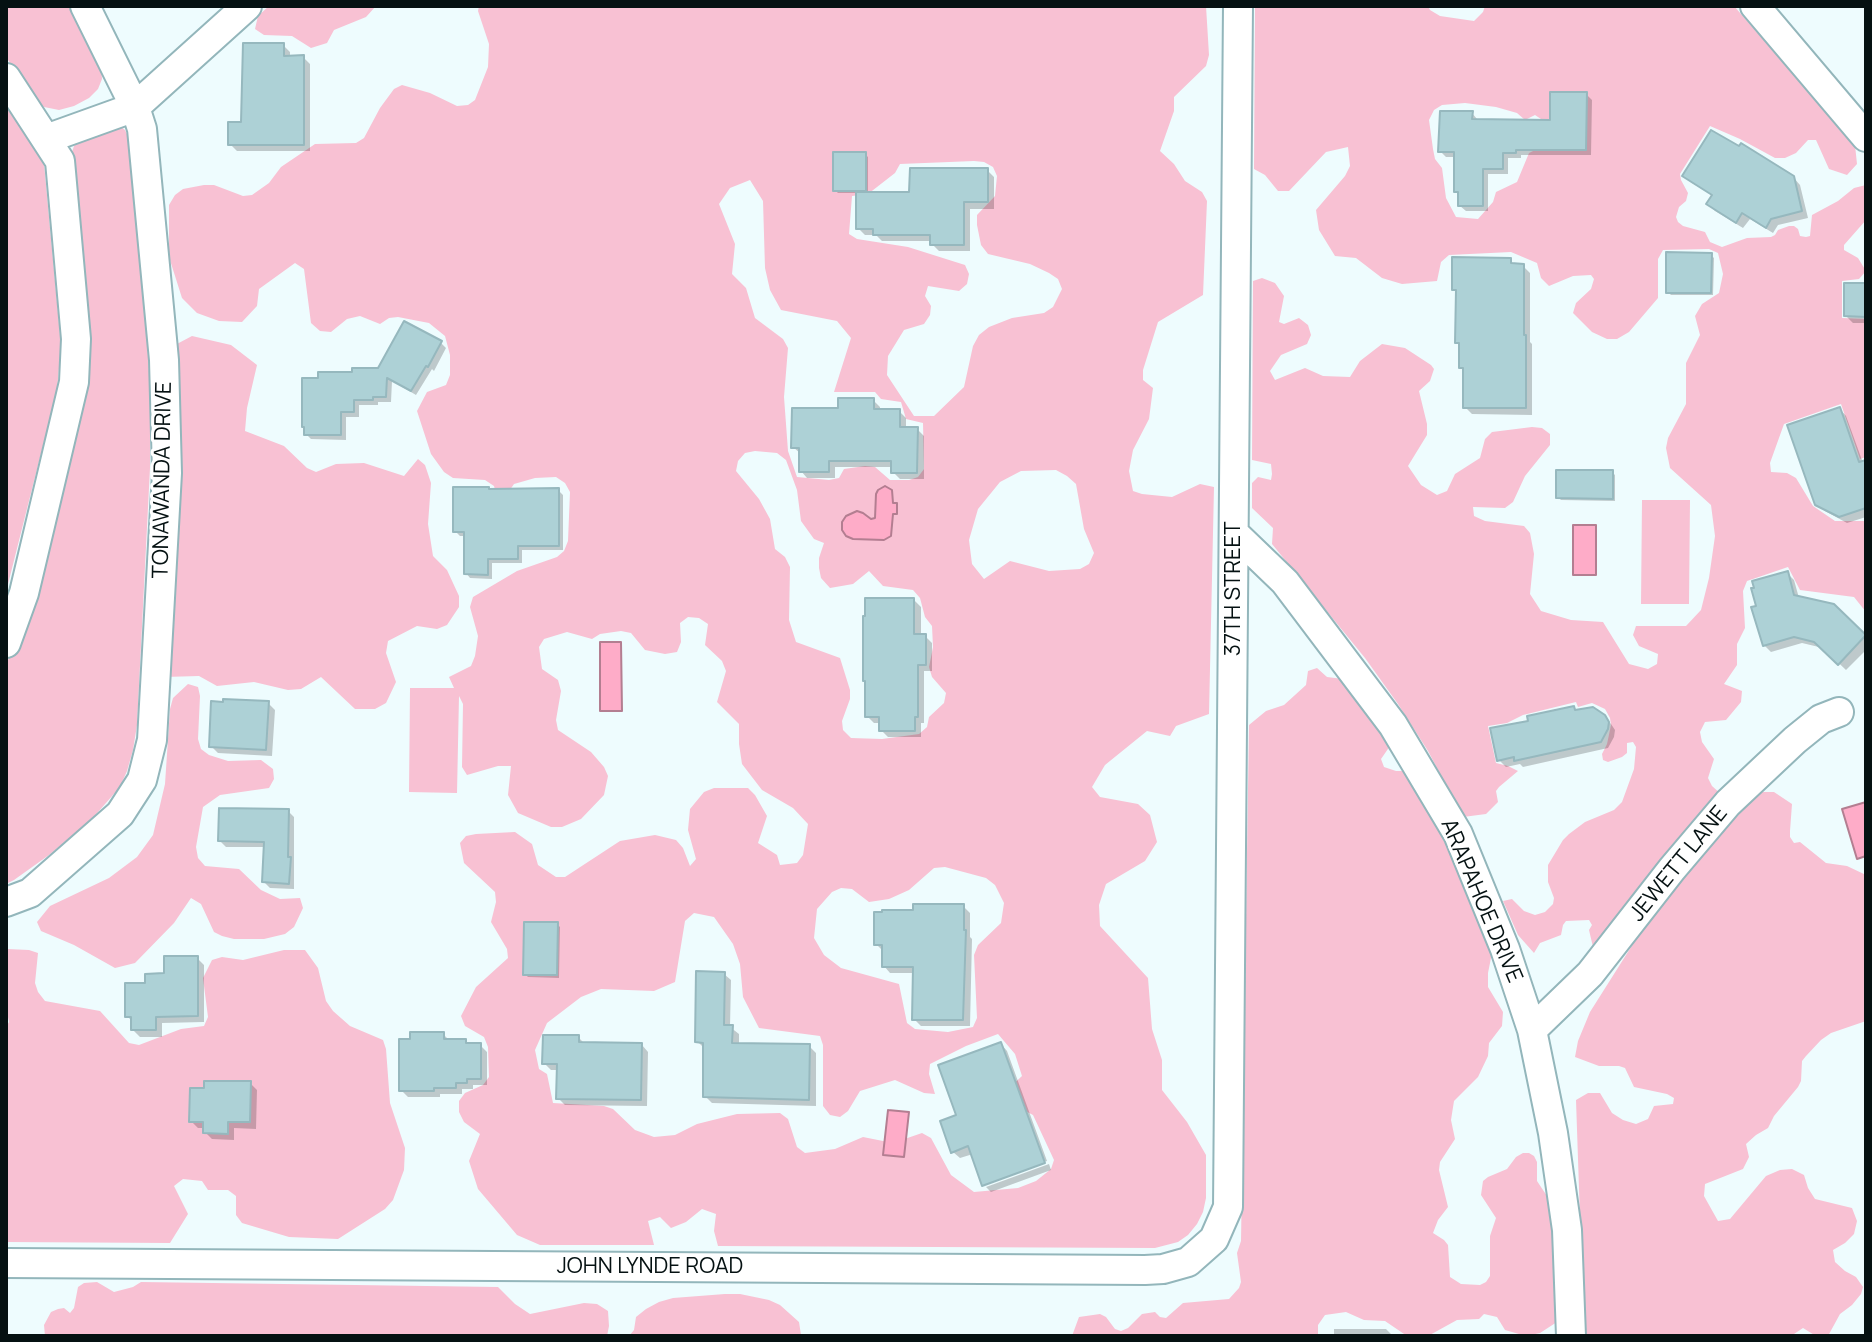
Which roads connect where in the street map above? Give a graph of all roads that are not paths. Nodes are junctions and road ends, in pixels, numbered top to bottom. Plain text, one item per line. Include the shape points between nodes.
1 (85, 6) edge
2 (247, 6) edge
3 (1238, 6) edge
4 (1755, 6) edge
5 (6, 78) edge
6 (135, 107) junction
7 (1866, 137) edge
8 (46, 139) junction
9 (1234, 533) junction
10 (6, 643) edge
11 (1839, 712) dead end
12 (6, 902) edge
13 (1532, 1030) junction
14 (1228, 1172) joint
15 (6, 1263) edge
16 (1571, 1336) edge

1 - 6 street, TONAWANDA DRIVE
2 - 6 street
3 - 9 street, 37TH STREET
4 - 7 street
5 - 8 street
6 - 8 street
6 - 12 street, TONAWANDA DRIVE via 142,129 165,389 167,473 152,740 142,780 120,814 30,893
8 - 10 street via 60,161 76,339 74,382 24,593
9 - 13 street, ARAPAHOE DRIVE via 1285,582 1401,738 1458,834
9 - 14 street, 37TH STREET
11 - 13 street, JEWETT LANE via 1795,740 1728,803 1590,974
13 - 16 street, ARAPAHOE DRIVE via 1567,1230
14 - 15 street, JOHN LYNDE ROAD via 1228,1207 1214,1239 1188,1262 1154,1269

